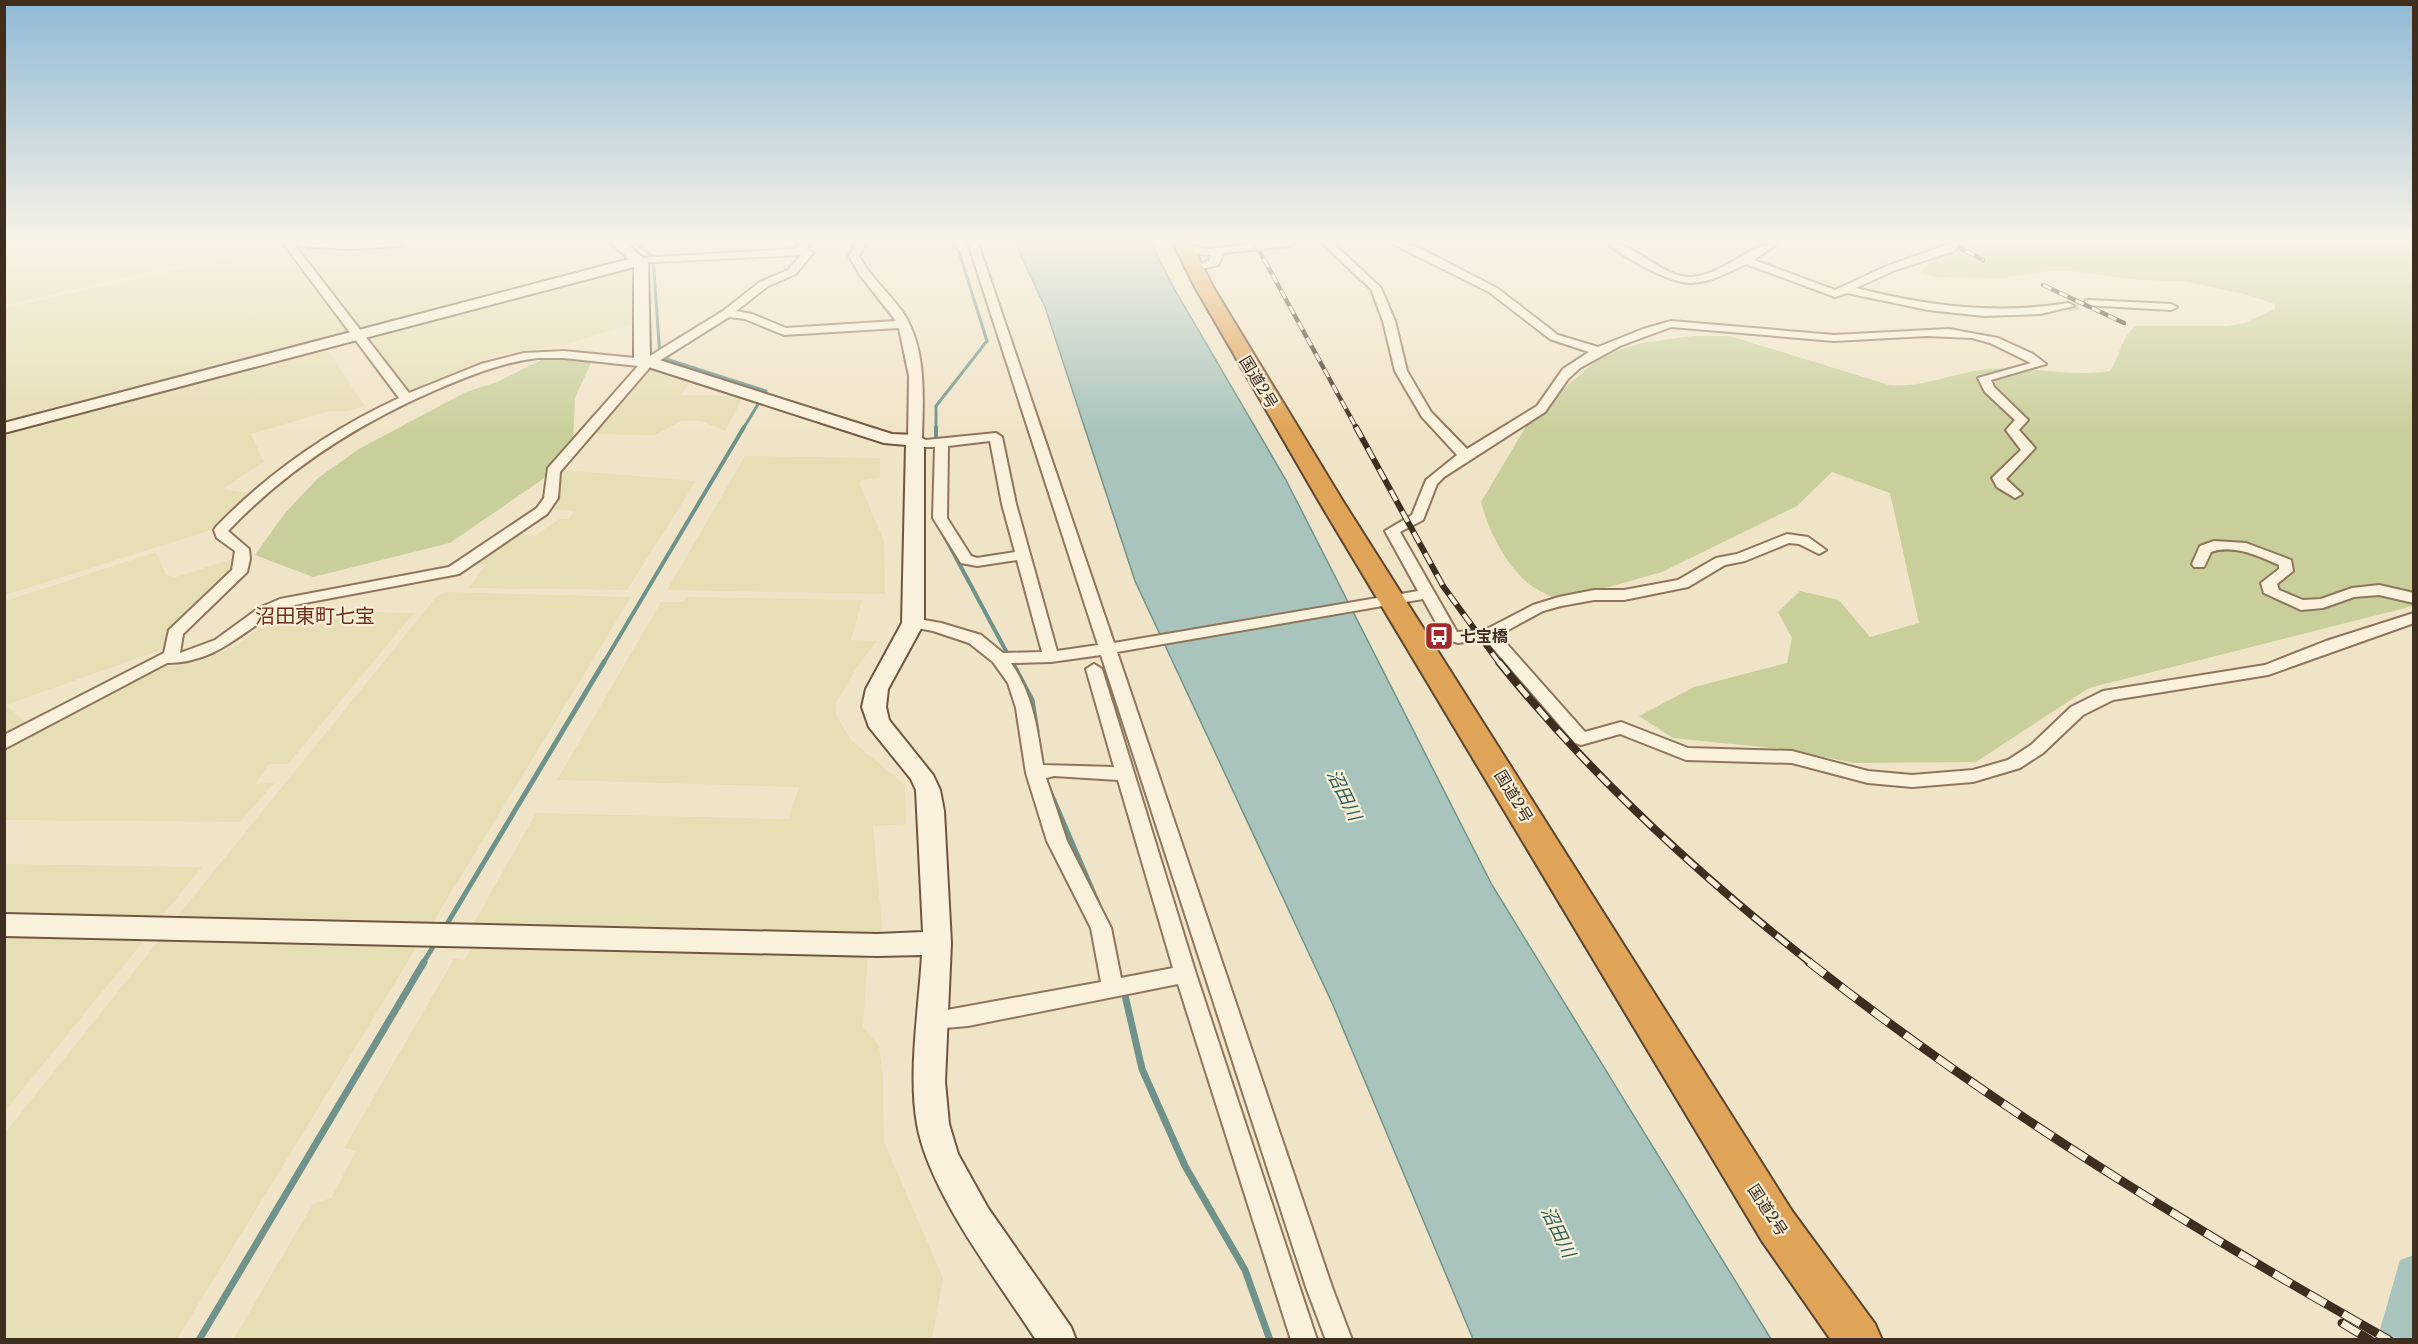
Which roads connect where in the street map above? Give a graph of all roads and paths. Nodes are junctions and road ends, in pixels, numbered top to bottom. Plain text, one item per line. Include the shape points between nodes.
1 (334, 306) edge
2 (469, 306) edge
3 (642, 306) edge
4 (736, 306) edge
5 (891, 306) edge
6 (994, 306) edge
7 (1225, 306) edge
8 (1383, 306) edge
9 (1513, 306) edge
10 (1888, 306) edge
11 (2068, 306) tunnel mouth
12 (2134, 306) edge
13 (2171, 308) dead end
14 (727, 313) junction
15 (1928, 320) junction
16 (903, 324) junction
17 (356, 335) junction
18 (1600, 352) junction
19 (647, 363) junction
20 (409, 397) junction
21 (4, 428) edge
22 (920, 442) junction
23 (942, 443) junction
24 (1466, 456) junction
25 (2015, 494) dead end
26 (1820, 550) dead end
27 (1023, 555) junction
28 (2199, 564) dead end
29 (1426, 594) junction
30 (2414, 598) edge
31 (1384, 602) junction
32 (2414, 618) edge
33 (913, 623) junction
34 (1489, 634) junction
35 (1111, 648) junction
36 (171, 657) junction
37 (1051, 657) junction
38 (999, 658) junction
39 (1094, 669) dead end
40 (4, 743) edge
41 (1035, 773) junction
42 (1125, 774) junction
43 (4, 926) edge
44 (936, 943) junction
45 (1185, 974) junction
46 (1113, 988) junction
47 (933, 1020) junction
48 (1058, 1340) edge
49 (1304, 1340) edge
50 (1339, 1340) edge
51 (1859, 1340) edge

1 - 17 street
2 - 17 street
3 - 19 street via 642,360
4 - 14 street
5 - 16 street
6 - 35 street
7 - 31 highway, 国道2号
8 - 24 street via 1401,371 1426,414
9 - 18 street via 1554,337
10 - 15 street
11 - 15 street via 2036,313
12 - 13 street
14 - 16 street via 748,316 784,332
14 - 19 street
15 - 18 street via 1844,338 1671,324
15 - 25 street via 1991,337 2040,364 1984,378 1996,398 2022,420 2012,430 2027,451 1999,478
16 - 22 street via 916,374
17 - 20 street via 404,396
17 - 21 street
18 - 24 street via 1570,369 1542,408
19 - 20 street via 551,354 499,360
19 - 22 street via 890,440
19 - 36 street via 553,471 551,498 542,511 454,571 285,602 265,611 221,644 181,658
20 - 36 street via 358,423 285,471 244,505 221,531 222,536 242,549 239,572 175,633
22 - 23 street
22 - 33 street
23 - 27 street via 996,437
23 - 27 street via 940,518 966,560
24 - 29 street via 1432,482 1418,517 1392,531
26 - 34 street via 1803,540 1787,538 1740,558 1721,561 1683,584 1559,602 1538,608
27 - 37 street
28 - 30 street via 2205,549 2214,544 2269,555 2286,563 2286,571 2269,583 2272,593 2301,605 2379,590
29 - 31 street
29 - 34 street via 1451,636
31 - 35 street
31 - 51 highway, 国道2号 via 1777,1226
32 - 34 street via 2268,670 2109,695 2077,711 2037,749 2013,765 1973,776 1912,781 1868,777 1792,757 1686,754 1621,728 1581,739
33 - 38 street via 975,639
33 - 44 street via 877,689 874,707 877,721 910,759 928,790
35 - 37 street
35 - 50 street
36 - 40 street
37 - 38 street
38 - 41 street via 1016,682 1025,708
39 - 42 street
41 - 42 street via 1054,770
41 - 46 street via 1057,841 1101,928
42 - 45 street
43 - 44 street via 877,945
44 - 47 street
45 - 46 street
45 - 49 street
46 - 47 street via 968,1017
47 - 48 street via 930,1082 933,1124 942,1159 976,1219

